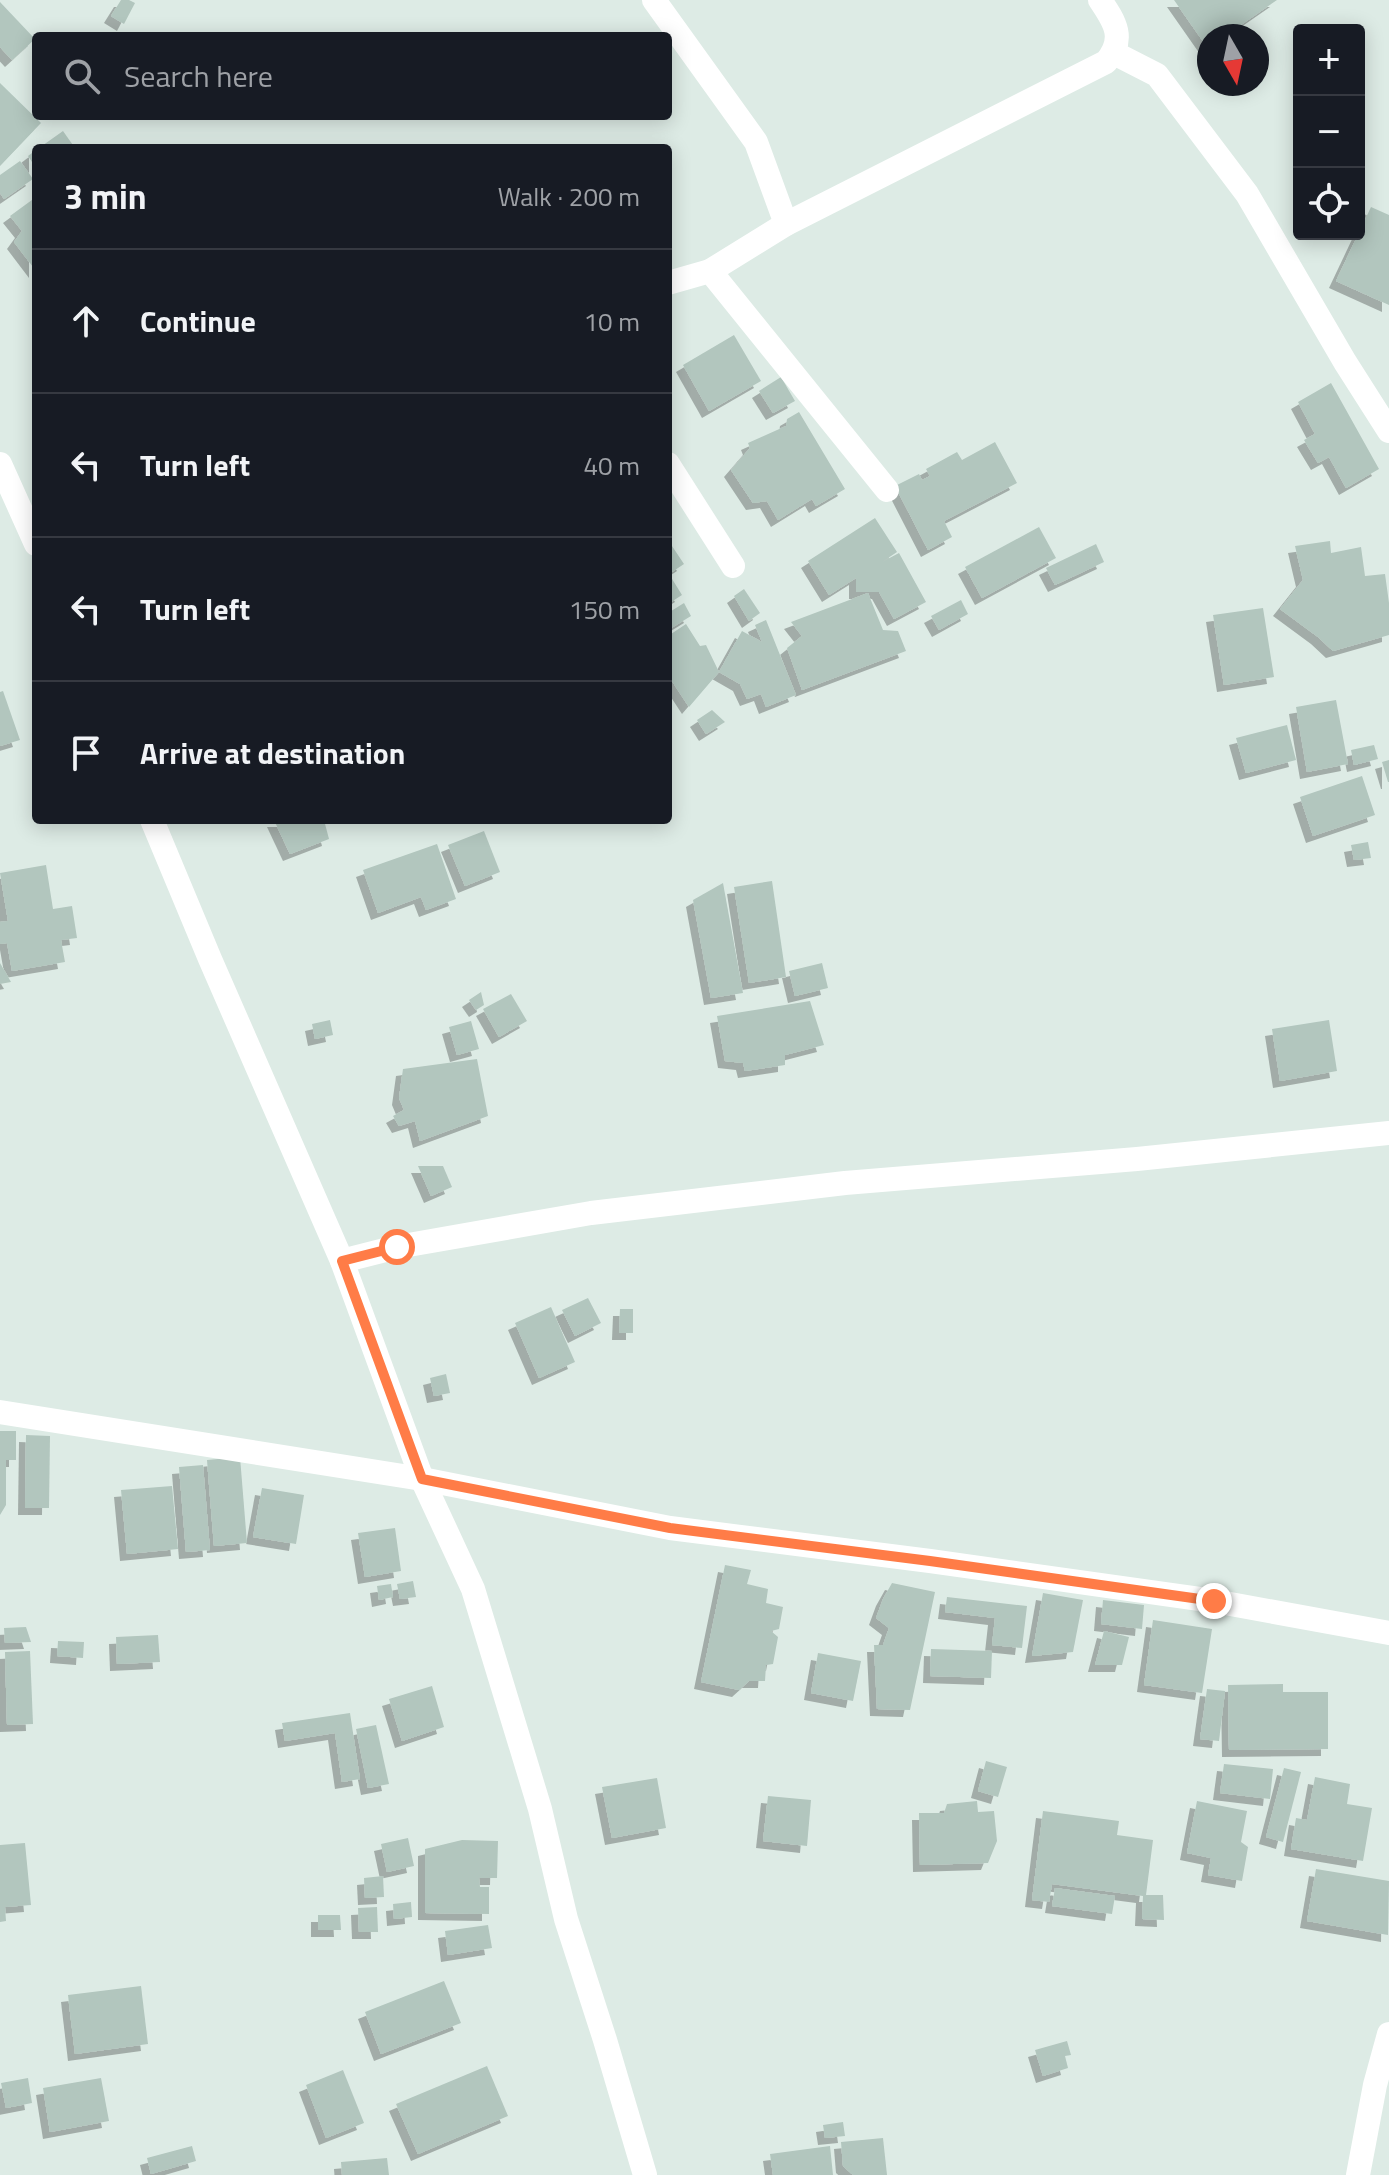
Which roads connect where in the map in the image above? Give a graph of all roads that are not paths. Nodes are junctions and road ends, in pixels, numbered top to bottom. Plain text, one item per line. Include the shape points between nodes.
1 (654, 0) edge
2 (1100, 0) edge
3 (1114, 53) junction
4 (786, 224) junction
5 (710, 271) junction
6 (672, 282) edge
7 (1389, 431) edge
8 (0, 464) edge
9 (672, 470) edge
10 (887, 490) dead end
11 (32, 535) edge
12 (733, 566) dead end
13 (154, 824) edge
14 (1389, 1133) edge
15 (342, 1261) junction
16 (0, 1412) edge
17 (422, 1479) junction
18 (1389, 1633) edge
19 (1389, 2034) edge
20 (645, 2175) edge
21 (1358, 2175) edge

1 - 4 street via 756,142
2 - 3 street via 1118,35
3 - 4 street via 1106,62
3 - 7 street via 1157,75 1247,194
4 - 5 street
5 - 6 street
5 - 10 street
8 - 11 street
9 - 12 street
13 - 15 street
14 - 15 street via 845,1183 591,1213
15 - 17 street
16 - 17 street
17 - 18 street via 670,1528 1214,1601
17 - 20 street via 473,1589
19 - 21 street

